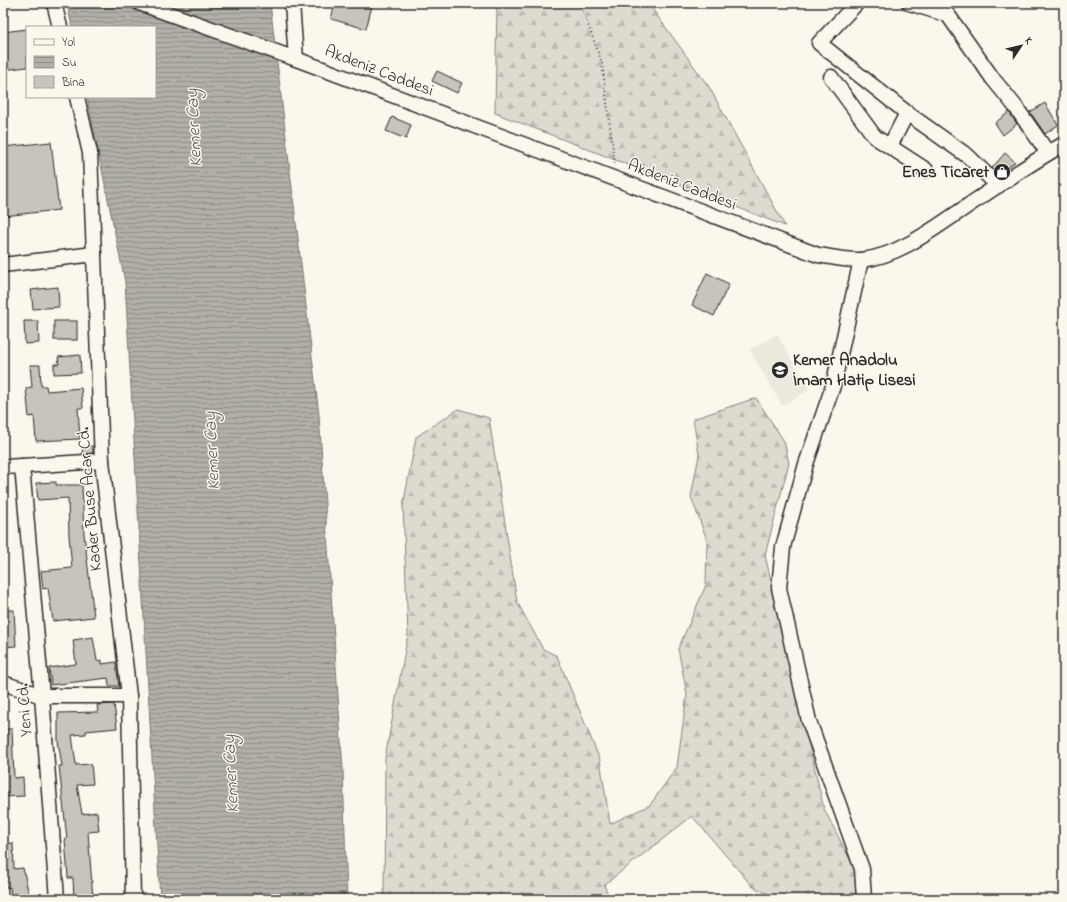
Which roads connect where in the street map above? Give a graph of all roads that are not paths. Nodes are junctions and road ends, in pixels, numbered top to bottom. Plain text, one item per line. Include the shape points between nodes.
1 (54, 3) edge
2 (139, 3) edge
3 (292, 3) edge
4 (857, 3) edge
5 (909, 3) edge
6 (60, 26) edge
7 (296, 59) junction
8 (832, 77) dead end
9 (77, 98) edge
10 (907, 113) junction
11 (1064, 144) edge
12 (890, 146) junction
13 (1048, 153) junction
14 (926, 170) dead end
15 (998, 186) junction
16 (94, 254) junction
17 (862, 260) junction
18 (3, 265) edge
19 (102, 461) junction
20 (22, 466) junction
21 (3, 467) edge
22 (3, 683) edge
23 (42, 696) junction
24 (129, 696) junction
25 (863, 898) edge
26 (57, 899) edge
27 (133, 899) edge

1 - 6 street
2 - 7 street, Akdeniz Caddesi
3 - 7 street
4 - 10 street via 819,43
5 - 13 street via 948,14
7 - 17 street, Akdeniz Caddesi via 818,255
8 - 12 street via 870,131
9 - 16 street, Kader Buse Acar Cd. via 90,153
10 - 12 street
10 - 15 street via 969,157
11 - 13 street, Akdeniz Caddesi
12 - 14 street
13 - 15 street, Akdeniz Caddesi
15 - 17 street, Akdeniz Caddesi via 898,250
16 - 18 street
16 - 19 street, Kader Buse Acar Cd.
17 - 25 street via 833,386 806,464 783,547 779,588 809,721 862,869
19 - 20 street
19 - 24 street, Kader Buse Acar Cd.
20 - 21 street
20 - 23 street, Yeni Cd.
22 - 23 street
23 - 24 street
23 - 26 street, Yeni Cd.
24 - 27 street, Kader Buse Acar Cd.

